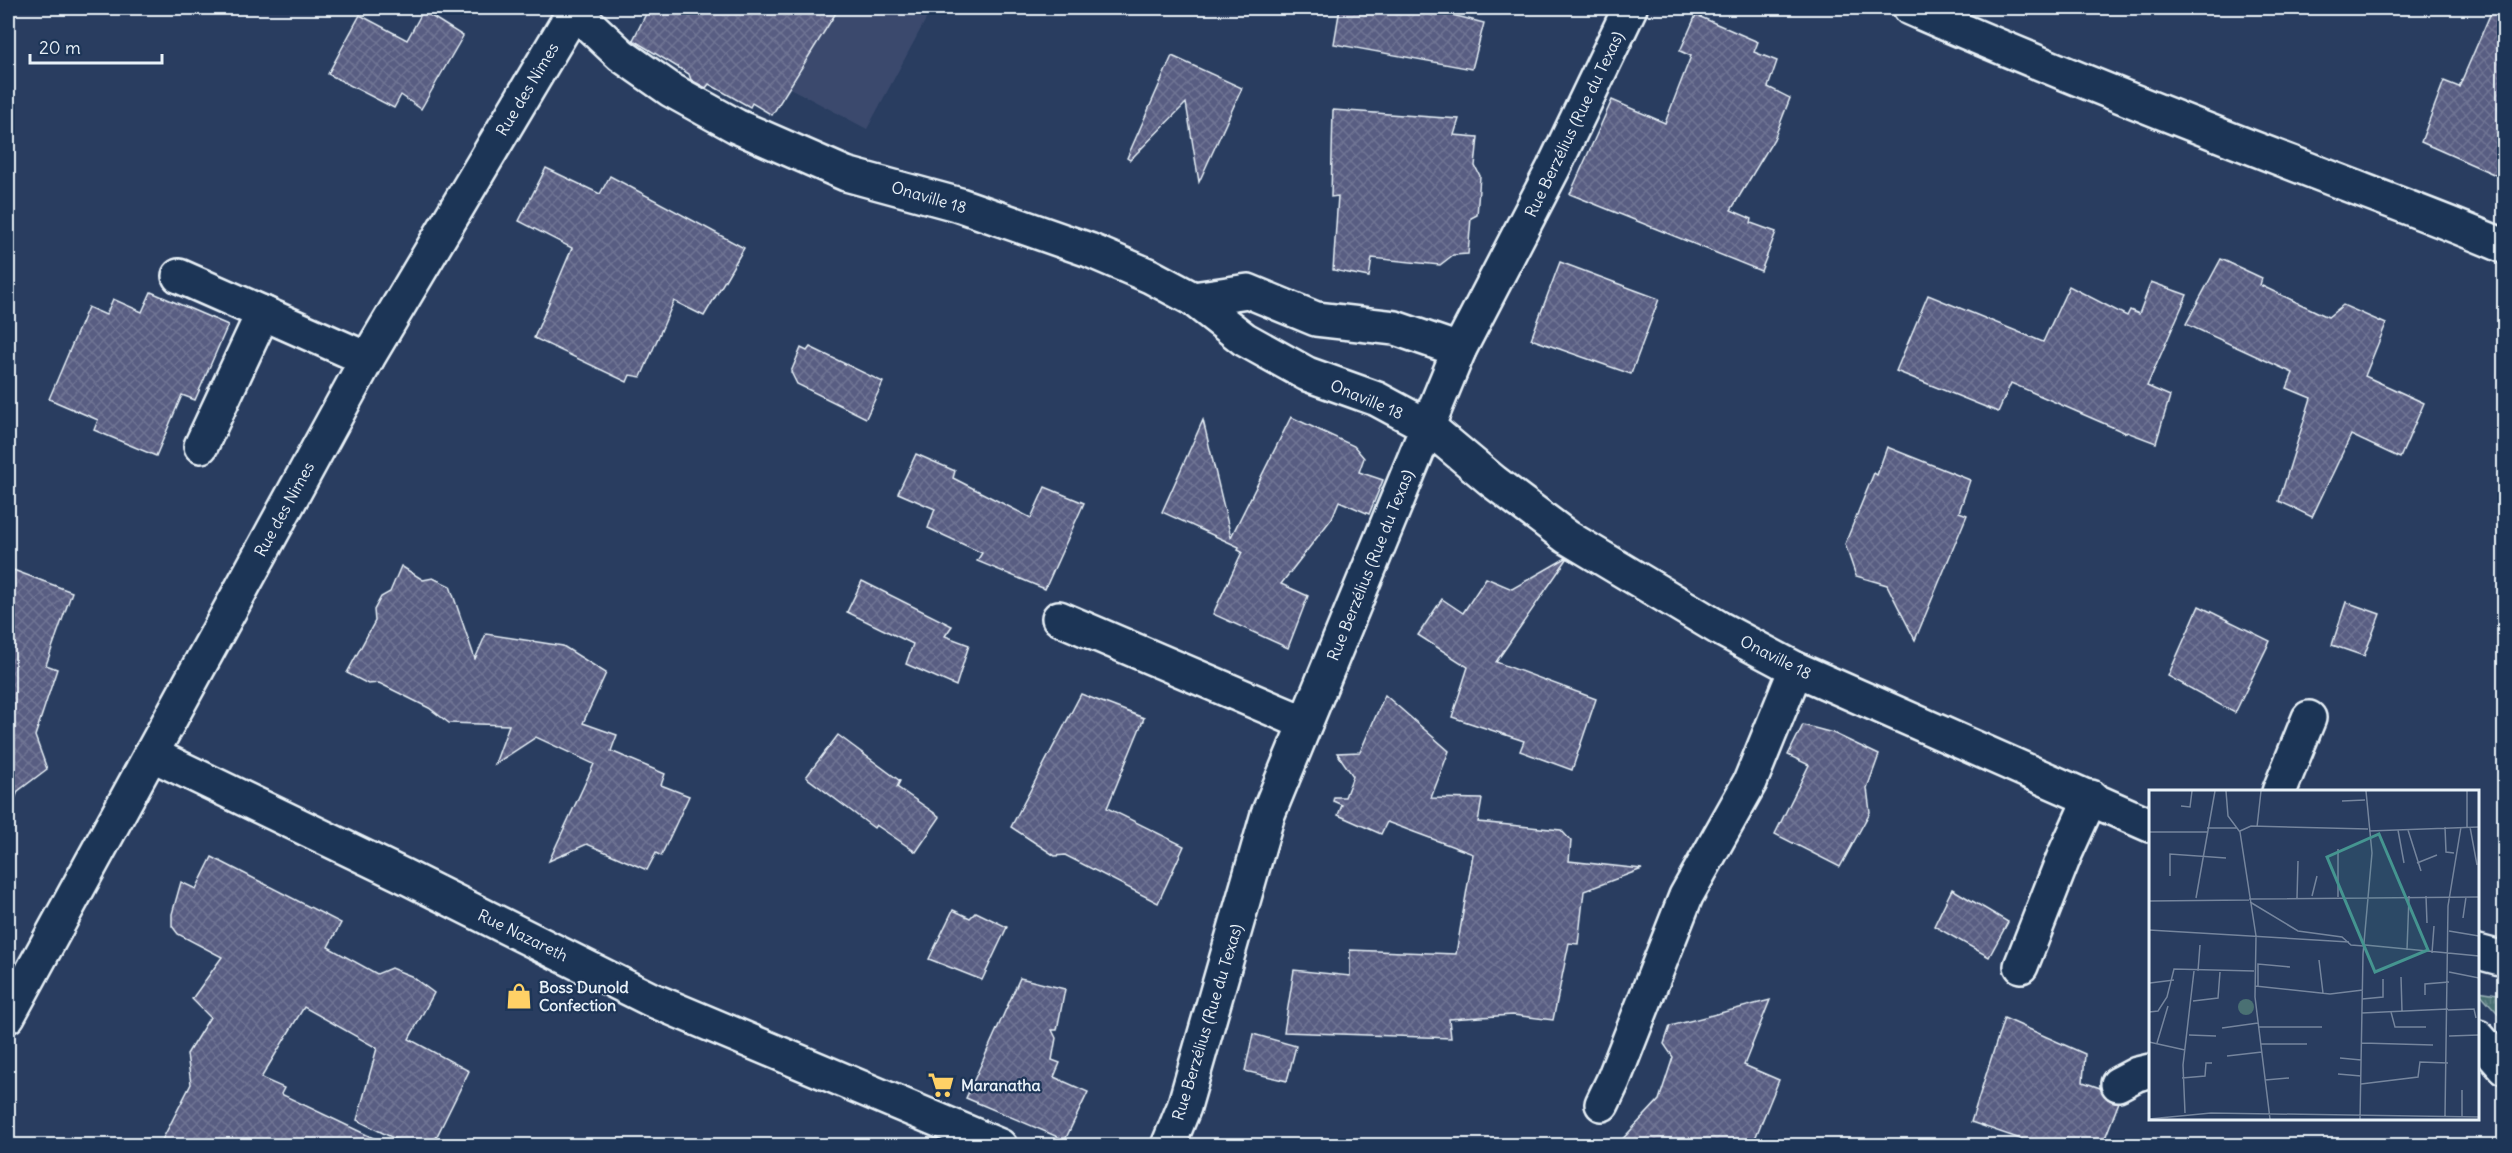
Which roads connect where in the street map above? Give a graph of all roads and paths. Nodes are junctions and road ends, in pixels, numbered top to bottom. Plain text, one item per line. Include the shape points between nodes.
1 (1630, 8) edge
2 (1910, 8) edge
3 (573, 9) edge
4 (2505, 246) edge
5 (179, 276) dead end
6 (1193, 299) junction
7 (263, 313) junction
8 (1459, 350) junction
9 (367, 359) junction
10 (1427, 426) junction
11 (201, 447) dead end
12 (1059, 618) dead end
13 (1796, 669) junction
14 (2309, 718) dead end
15 (1305, 723) junction
16 (151, 754) junction
17 (2280, 790) edge
18 (2091, 797) junction
19 (2149, 824) edge
20 (2479, 952) edge
21 (2505, 959) edge
22 (2021, 966) dead end
23 (8, 1016) edge
24 (2479, 1038) edge
25 (2505, 1067) edge
26 (2149, 1071) edge
27 (2118, 1084) dead end
28 (1602, 1104) dead end
29 (1000, 1146) edge
30 (1168, 1146) edge

1 - 8 street, Rue Berzélius (Rue du Texas) via 1553,169
2 - 4 street
3 - 6 street, Onaville 18 via 621,55 671,90 736,126 846,174 960,205 1089,250
3 - 9 street, Rue des Nimes
5 - 7 street
6 - 8 street via 1248,291 1316,319 1395,328
6 - 10 street, Onaville 18 via 1244,339 1307,374 1377,399
7 - 9 street
7 - 11 street
8 - 10 street, Rue Berzélius (Rue du Texas)
9 - 16 street, Rue des Nimes
10 - 13 street, Onaville 18 via 1567,537
10 - 15 street, Rue Berzélius (Rue du Texas)
12 - 15 street
13 - 18 street, Onaville 18
13 - 28 street via 1750,782 1686,896
14 - 17 street
15 - 30 street, Rue Berzélius (Rue du Texas) via 1268,814 1184,1107
16 - 23 street, Rue des Nimes
16 - 29 street, Rue Nazareth via 650,999
18 - 19 street, Onaville 18
18 - 22 street
20 - 21 street
24 - 25 street
26 - 27 street

